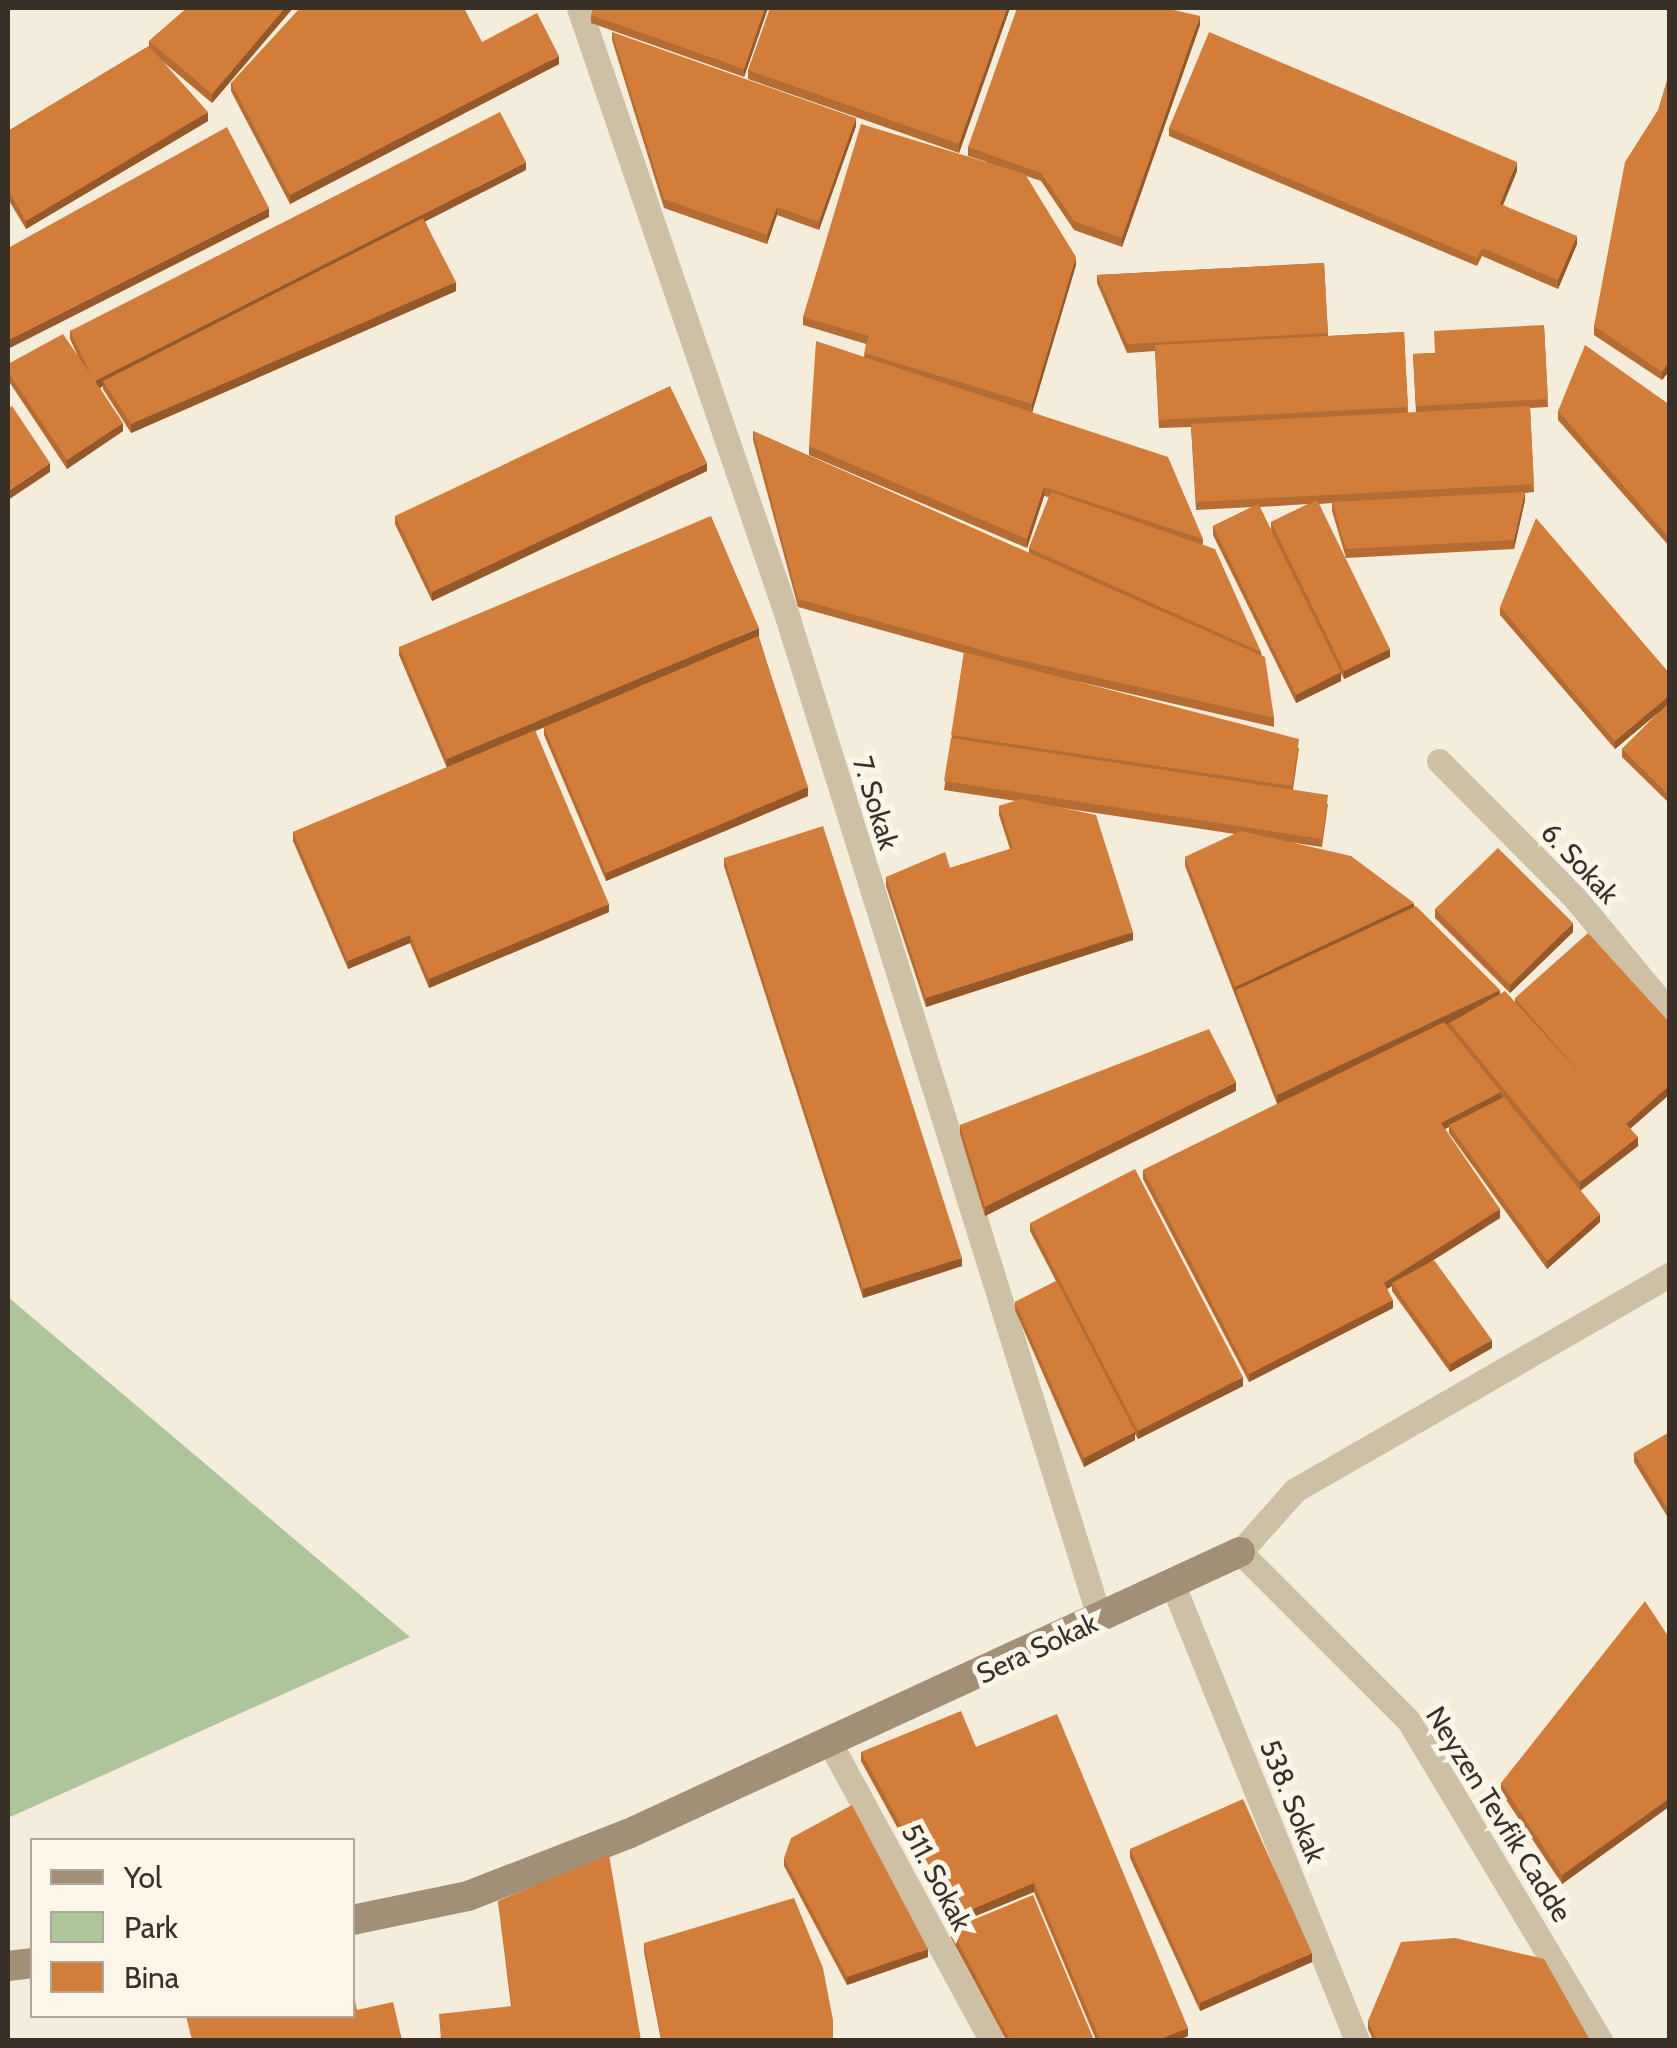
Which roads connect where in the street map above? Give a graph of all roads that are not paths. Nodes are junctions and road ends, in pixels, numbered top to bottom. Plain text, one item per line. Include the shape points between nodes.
1 (579, 8) edge
2 (1439, 761) dead end
3 (1670, 1013) edge
4 (1670, 1274) edge
5 (1240, 1552) junction
6 (1173, 1584) junction
7 (1100, 1620) junction
8 (830, 1743) junction
9 (355, 1919) edge
10 (992, 2040) edge
11 (1356, 2040) edge
12 (1600, 2040) edge

1 - 7 street, 7. Sokak via 788,616
2 - 3 street, 6. Sokak via 1575,898
4 - 5 street, Sera Sokak via 1296,1490
5 - 6 street, Sera Sokak
5 - 12 street, Neyzen Tevfik Cadde via 1410,1722
6 - 7 street, Sera Sokak
6 - 11 street, 538. Sokak
7 - 8 street, Sera Sokak
8 - 9 street, Sera Sokak via 628,1834 468,1896
8 - 10 street, 511. Sokak

